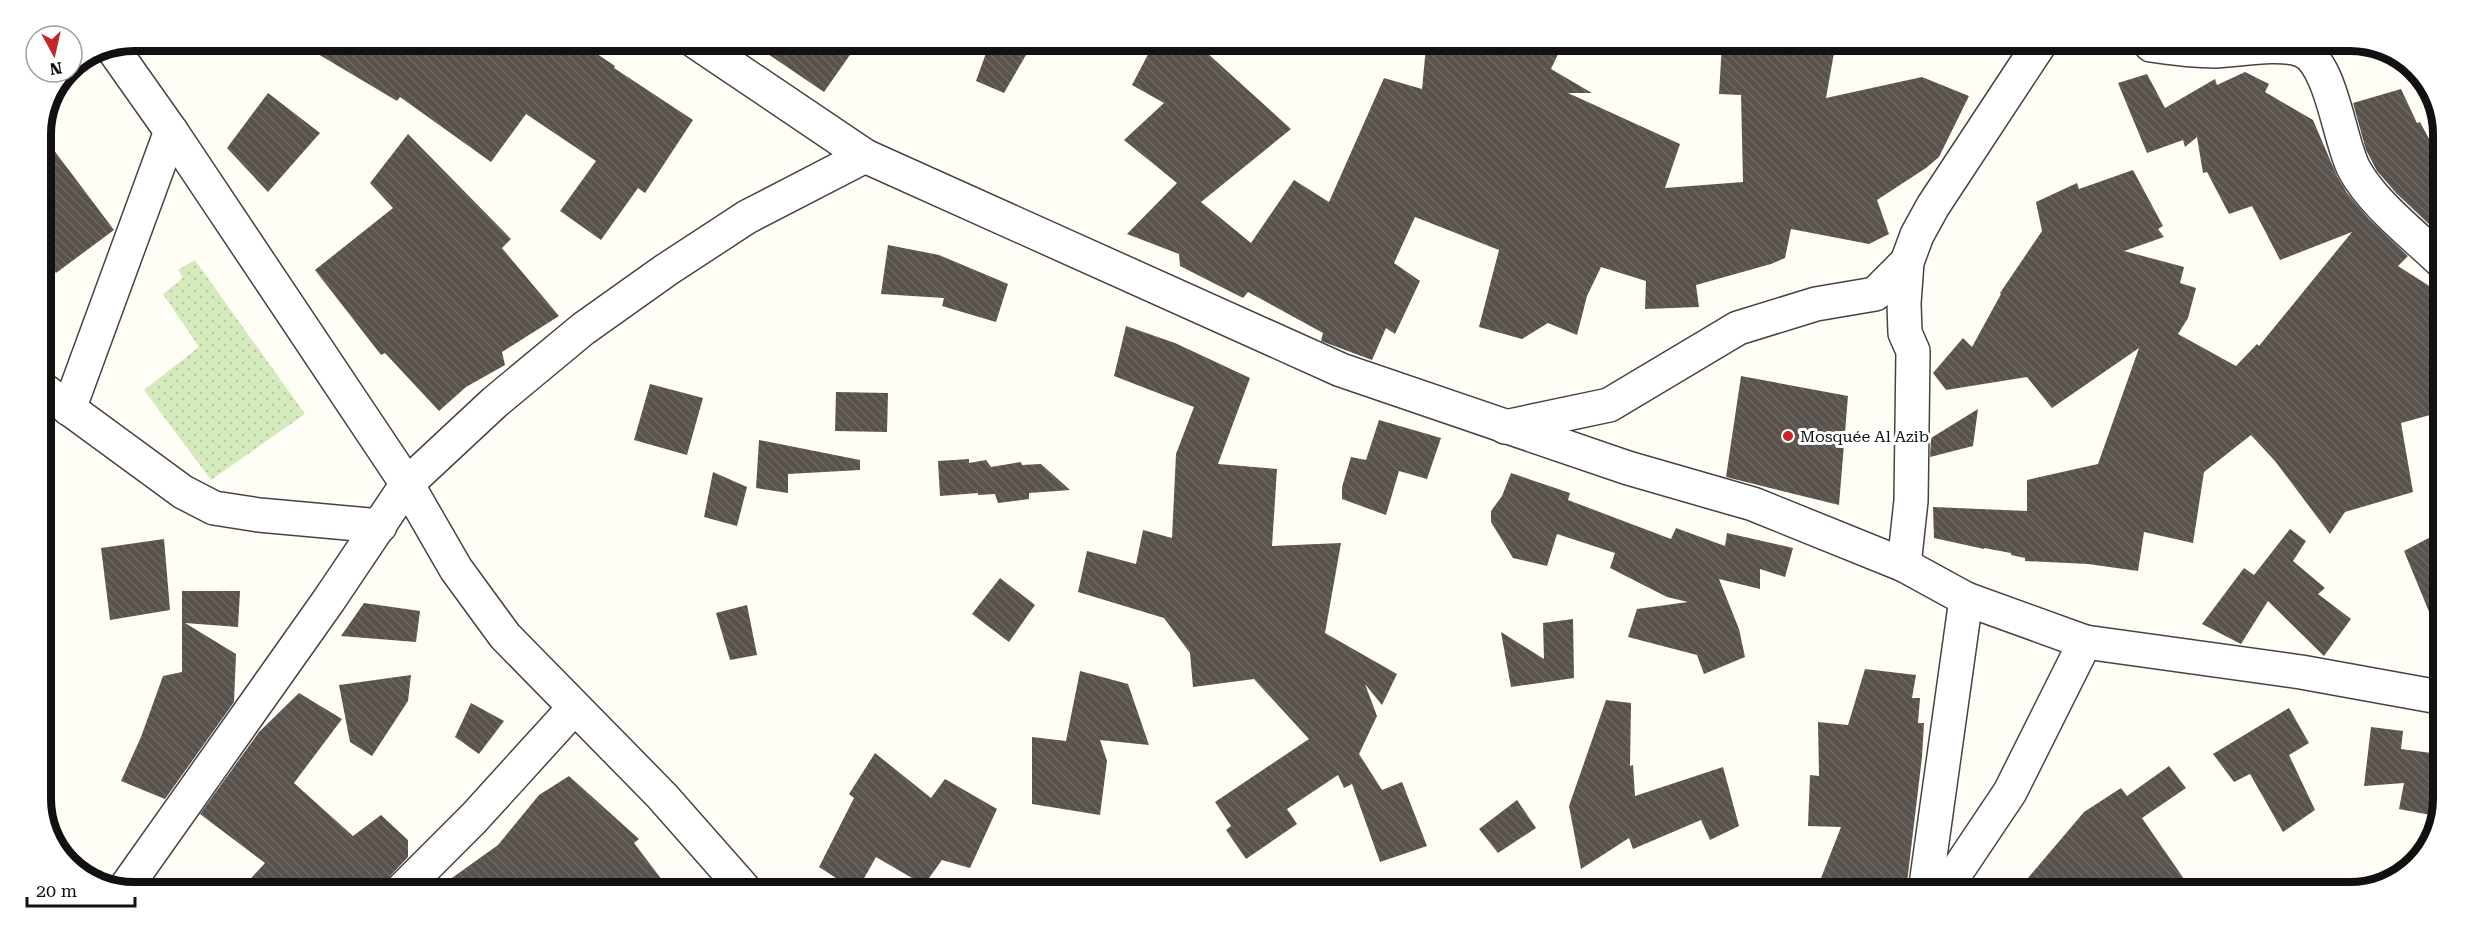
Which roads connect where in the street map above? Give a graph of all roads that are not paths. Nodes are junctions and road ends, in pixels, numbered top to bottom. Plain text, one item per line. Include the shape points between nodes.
1 (709, 51) edge
2 (2035, 51) edge
3 (2304, 51) edge
4 (116, 53) edge
5 (171, 131) junction
6 (865, 156) junction
7 (2433, 253) edge
8 (1907, 262) junction
9 (51, 396) edge
10 (69, 410) junction
11 (1504, 427) junction
12 (407, 484) junction
13 (380, 526) junction
14 (1904, 565) junction
15 (1966, 598) junction
16 (2085, 642) junction
17 (2433, 696) edge
18 (574, 708) junction
19 (130, 882) edge
20 (410, 882) edge
21 (738, 882) edge
22 (1926, 882) edge
23 (1950, 882) edge

1 - 6 street
2 - 8 street via 1933,206
3 - 7 street via 2322,72 2354,169 2377,199
4 - 5 street
5 - 10 street
5 - 12 street
6 - 11 street via 1341,370
6 - 12 street via 747,217 629,296 495,402
8 - 11 street via 1875,294 1816,304 1738,328 1609,405
8 - 14 street via 1905,333 1913,351 1911,501
9 - 10 street
10 - 13 street via 183,492 214,508
11 - 14 street via 1753,504
12 - 13 street
12 - 18 street via 456,569 505,636
13 - 19 street
14 - 15 street
15 - 16 street
15 - 22 street
16 - 17 street via 2301,672
16 - 23 street via 2010,792
18 - 20 street
18 - 21 street via 662,796

